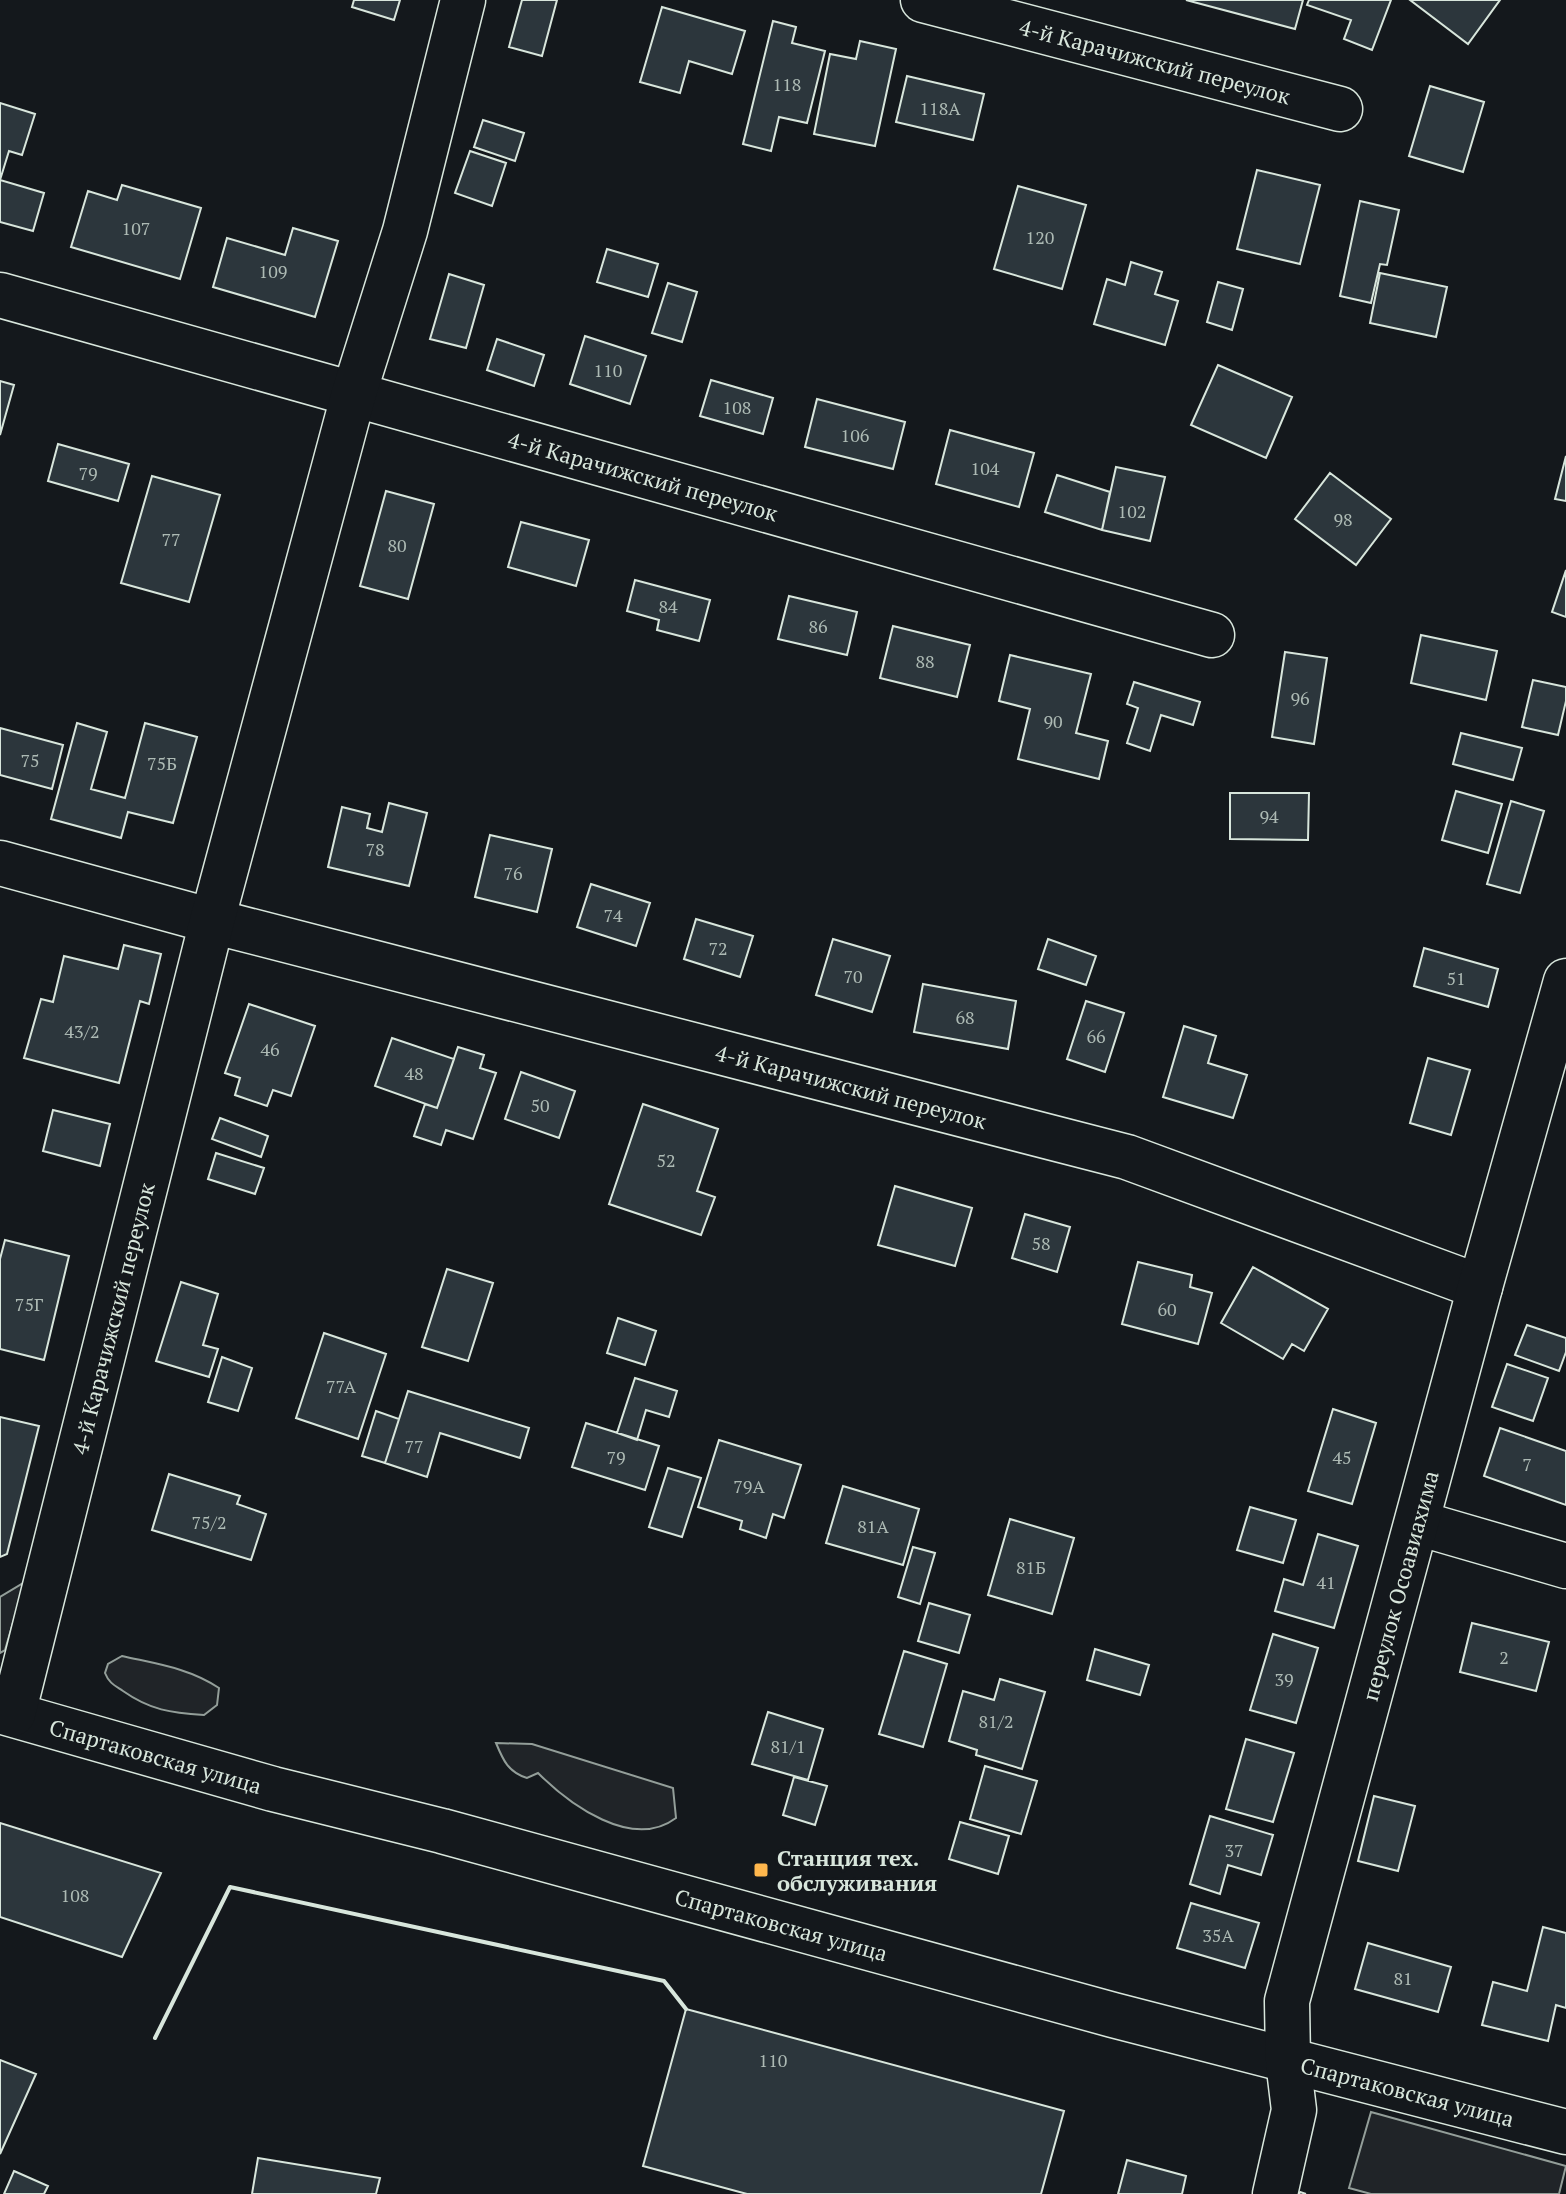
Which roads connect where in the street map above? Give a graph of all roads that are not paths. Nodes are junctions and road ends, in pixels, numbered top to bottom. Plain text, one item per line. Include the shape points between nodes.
1 (463, 0) edge
2 (923, 0) edge
3 (1340, 109) dead end
4 (0, 295) edge
5 (354, 393) junction
6 (1212, 635) dead end
7 (0, 863) edge
8 (212, 921) junction
9 (1566, 981) edge
10 (1480, 1287) junction
11 (1418, 1523) junction
12 (1566, 1566) edge
13 (6, 1712) edge
14 (1288, 2061) junction
15 (1566, 2132) edge
16 (1275, 2194) edge

1 - 5 street, 4-й Карачижский переулок via 405,231
2 - 3 street, 4-й Карачижский переулок
4 - 5 street, 4-й Карачижский переулок
5 - 6 street, 4-й Карачижский переулок
5 - 8 street, 4-й Карачижский переулок
7 - 8 street, 4-й Карачижский переулок
8 - 10 street, 4-й Карачижский переулок via 1127,1157
8 - 13 street, 4-й Карачижский переулок
9 - 10 street, переулок Осоавиахима
10 - 11 street, переулок Осоавиахима
11 - 12 street
11 - 14 street, переулок Осоавиахима via 1287,2001
13 - 14 street, Спартаковская улица via 273,1789
14 - 15 street, Спартаковская улица
14 - 16 street, переулок Осоавиахима via 1294,2110

